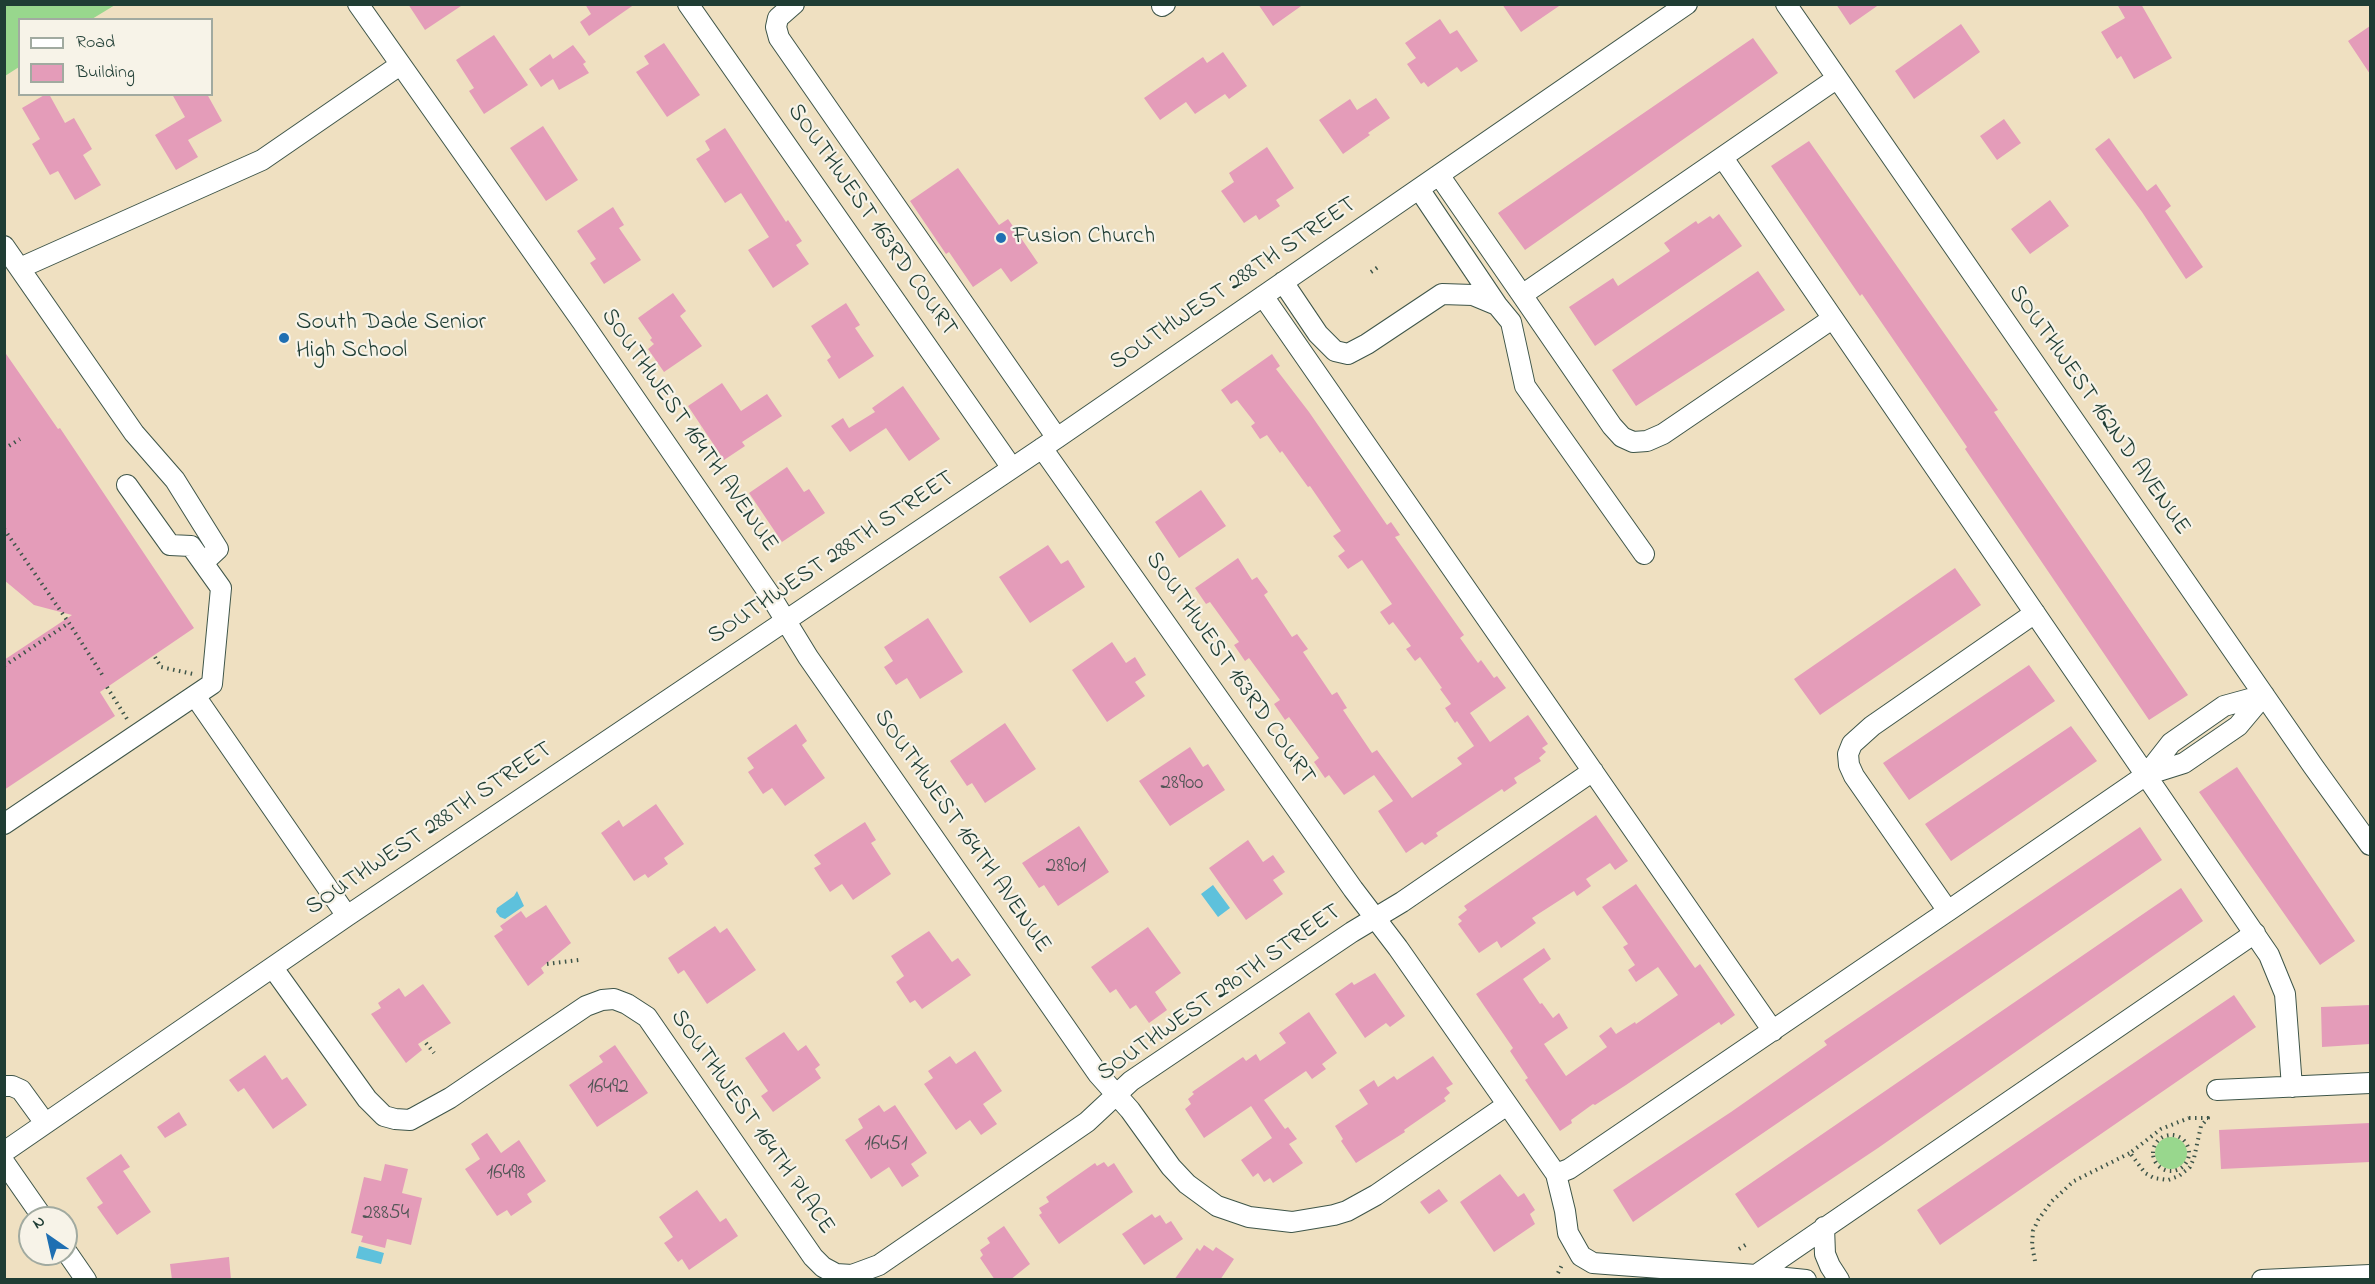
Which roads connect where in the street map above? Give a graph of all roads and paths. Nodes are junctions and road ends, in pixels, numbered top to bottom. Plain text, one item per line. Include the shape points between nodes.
1 (357, 4) edge
2 (688, 4) edge
3 (794, 4) edge
4 (1687, 4) edge
5 (1786, 4) edge
6 (400, 65) junction
7 (1836, 79) junction
8 (1723, 158) junction
9 (1439, 175) junction
10 (1419, 189) junction
11 (4, 246) edge
12 (1378, 267) dead end
13 (21, 268) junction
14 (1371, 272) dead end
15 (1283, 282) junction
16 (1522, 295) junction
17 (1263, 296) junction
18 (1497, 305) junction
19 (1832, 319) junction
20 (20, 438) dead end
21 (1049, 443) junction
22 (4, 449) edge
23 (1012, 468) junction
24 (127, 485) dead end
25 (4, 529) edge
26 (1644, 554) dead end
27 (203, 563) junction
28 (2035, 614) junction
29 (786, 621) junction
30 (69, 623) junction
31 (155, 657) dead end
32 (4, 666) edge
33 (201, 675) dead end
34 (103, 676) dead end
35 (107, 687) dead end
36 (2264, 695) junction
37 (195, 696) junction
38 (130, 725) dead end
39 (1593, 771) junction
40 (2146, 775) junction
41 (4, 824) edge
42 (2370, 845) edge
43 (1948, 911) junction
44 (347, 916) junction
45 (1375, 919) junction
46 (2254, 933) junction
47 (579, 960) dead end
48 (547, 964) dead end
49 (273, 968) junction
50 (1773, 1031) junction
51 (426, 1043) dead end
52 (434, 1053) dead end
53 (2370, 1083) edge
54 (4, 1086) edge
55 (2292, 1087) junction
56 (2217, 1090) dead end
57 (1116, 1095) junction
58 (1507, 1105) junction
59 (45, 1123) junction
60 (2155, 1133) junction
61 (2159, 1139) junction
62 (4, 1152) edge
63 (2130, 1153) junction
64 (4, 1162) edge
65 (2169, 1171) junction
66 (1556, 1174) junction
67 (2168, 1180) junction
68 (35, 1206) edge
69 (1824, 1227) junction
70 (1747, 1244) dead end
71 (1739, 1249) dead end
72 (2036, 1261) dead end
73 (76, 1266) edge
74 (1756, 1275) junction
75 (2370, 1275) edge
76 (846, 1276) joint
77 (86, 1280) edge
78 (1806, 1280) edge
79 (1839, 1280) edge
80 (2262, 1280) edge

1 - 6 street, SOUTHWEST 164TH AVENUE
2 - 23 street, SOUTHWEST 163RD COURT
3 - 21 street, SOUTHWEST 163RD COURT via 778,18 779,38
4 - 9 street, SOUTHWEST 288TH STREET
5 - 7 street, SOUTHWEST 162ND AVENUE
6 - 13 street via 262,160
6 - 29 street, SOUTHWEST 164TH AVENUE via 584,323
7 - 8 street
7 - 36 street, SOUTHWEST 162ND AVENUE
8 - 16 street
8 - 19 street
9 - 10 street, SOUTHWEST 288TH STREET
9 - 16 street
10 - 15 street, SOUTHWEST 288TH STREET
10 - 18 street
11 - 13 street
12 - 14 path
13 - 27 street via 134,433 175,480 218,549
15 - 17 street, SOUTHWEST 288TH STREET
15 - 18 street via 1318,334 1335,351 1348,354 1442,294 1473,295
16 - 19 street via 1612,426 1633,442 1663,434
17 - 21 street, SOUTHWEST 288TH STREET
17 - 39 street
18 - 26 street via 1511,322 1525,386
19 - 28 street
20 - 22 path
21 - 23 street, SOUTHWEST 288TH STREET
21 - 45 street, SOUTHWEST 163RD COURT
23 - 29 street, SOUTHWEST 288TH STREET
24 - 27 street via 170,545 191,546
25 - 30 path
27 - 37 street via 221,588 212,684
28 - 40 street
28 - 43 street via 1872,726 1852,744 1848,754 1854,776
29 - 44 street, SOUTHWEST 288TH STREET
29 - 57 street, SOUTHWEST 164TH AVENUE
30 - 32 path
30 - 34 path
31 - 33 path via 161,667
35 - 38 path
36 - 40 street via 2238,726 2184,763
36 - 42 street, SOUTHWEST 162ND AVENUE
37 - 41 street
37 - 44 street
39 - 45 street, SOUTHWEST 290TH STREET
39 - 50 street
40 - 43 street
40 - 46 street
43 - 50 street
44 - 49 street, SOUTHWEST 288TH STREET
45 - 57 street, SOUTHWEST 290TH STREET via 1131,1081
45 - 58 street, SOUTHWEST 163RD COURT
46 - 55 street via 2274,965 2285,994
46 - 69 street
47 - 48 path
49 - 59 street, SOUTHWEST 288TH STREET
49 - 76 street, SOUTHWEST 164TH PLACE via 357,1087 384,1116 395,1119 410,1119 450,1098 574,1013 602,1000 627,1004 647,1017 813,1257 823,1268
50 - 66 street
51 - 52 path
53 - 55 street
54 - 59 street via 21,1090
55 - 56 street
57 - 58 street, SOUTHWEST 164TH AVENUE via 1171,1167 1197,1192 1238,1215 1292,1222 1334,1215 1360,1205
57 - 76 street, SOUTHWEST 290TH STREET via 1087,1122 879,1265
58 - 66 street, SOUTHWEST 163RD COURT
59 - 62 street, SOUTHWEST 288TH STREET
60 - 61 path
60 - 63 path
60 - 67 path via 2177,1121 2208,1118 2201,1126 2190,1167
61 - 65 path via 2153,1147 2154,1160
61 - 65 path via 2174,1135 2188,1146 2185,1164
63 - 67 path via 2149,1176
63 - 72 path via 2074,1181 2052,1201 2033,1231
64 - 68 street
65 - 67 path
66 - 74 street via 1568,1233 1581,1256 1593,1263
69 - 74 street
69 - 79 street via 1825,1254
70 - 71 path
73 - 77 street
74 - 78 street
75 - 80 street

